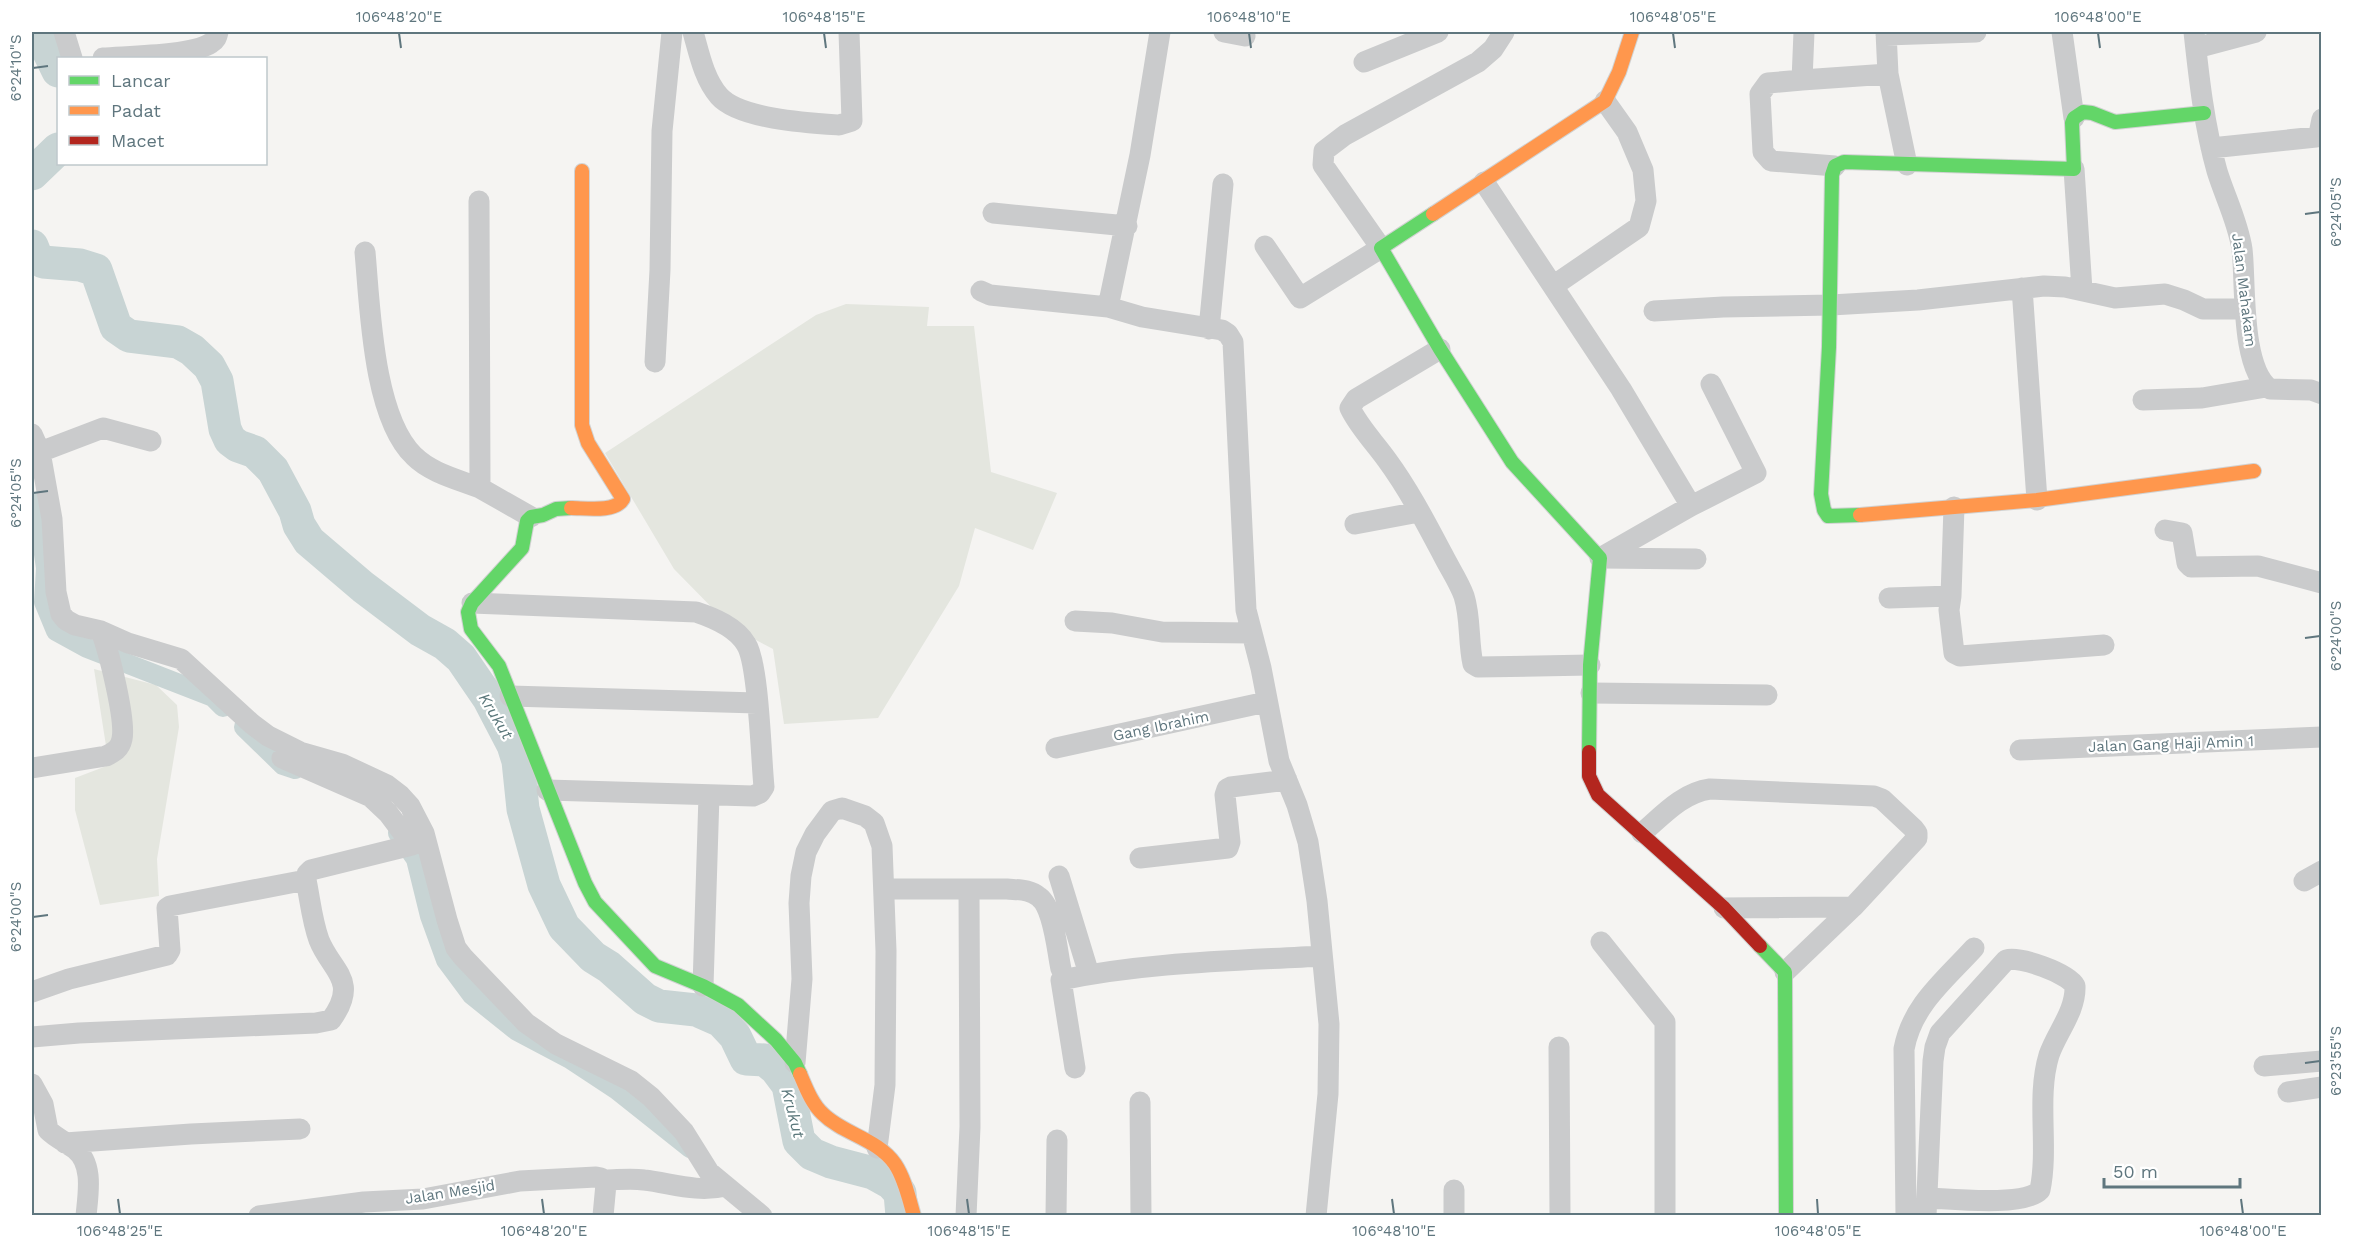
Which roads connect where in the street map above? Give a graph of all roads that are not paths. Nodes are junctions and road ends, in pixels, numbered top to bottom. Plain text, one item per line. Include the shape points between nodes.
1 (64, 32) edge
2 (218, 32) edge
3 (672, 32) edge
4 (693, 32) edge
5 (849, 32) edge
6 (1160, 32) edge
7 (1224, 32) edge
8 (1437, 32) edge
9 (1503, 32) edge
10 (1632, 32) edge
11 (1804, 32) edge
12 (1976, 32) edge
13 (2062, 32) edge
14 (2256, 32) edge
15 (1886, 33) edge
16 (1245, 36) dead end
17 (1399, 38) edge
18 (2195, 40) edge
19 (72, 57) edge
20 (117, 57) edge
21 (1364, 62) dead end
22 (1888, 74) junction
23 (1802, 80) junction
24 (1605, 101) junction
25 (2204, 113) junction
26 (2074, 118) junction
27 (2322, 119) edge
28 (2211, 148) junction
29 (1907, 165) junction
30 (1835, 166) junction
31 (2074, 169) junction
32 (582, 171) dead end
33 (1484, 182) junction
34 (1223, 184) dead end
35 (479, 201) dead end
36 (993, 213) dead end
37 (1127, 226) junction
38 (1265, 246) dead end
39 (1381, 248) junction
40 (365, 252) dead end
41 (1553, 286) junction
42 (2022, 288) junction
43 (2082, 290) junction
44 (981, 291) dead end
45 (1831, 305) junction
46 (1108, 307) junction
47 (2244, 309) junction
48 (1654, 311) dead end
49 (1209, 329) junction
50 (1440, 349) junction
51 (655, 362) dead end
52 (1711, 384) dead end
53 (2266, 387) junction
54 (2322, 394) edge
55 (2143, 400) dead end
56 (151, 441) dead end
57 (36, 443) edge
58 (2254, 471) dead end
59 (480, 488) junction
60 (2037, 500) junction
61 (1691, 506) junction
62 (1954, 507) junction
63 (1419, 512) junction
64 (531, 517) junction
65 (1355, 524) dead end
66 (2165, 530) dead end
67 (1600, 558) junction
68 (1696, 559) dead end
69 (2322, 583) edge
70 (1951, 596) junction
71 (1889, 598) dead end
72 (471, 603) junction
73 (1075, 621) dead end
74 (1251, 633) junction
75 (102, 634) junction
76 (2104, 645) dead end
77 (1590, 665) junction
78 (1591, 693) junction
79 (1767, 694) dead end
80 (510, 696) junction
81 (1266, 702) junction
82 (757, 703) junction
83 (2322, 737) edge
84 (1056, 748) dead end
85 (2020, 750) dead end
86 (281, 758) dead end
87 (32, 768) edge
88 (1287, 780) junction
89 (548, 790) junction
90 (709, 795) junction
91 (1642, 833) junction
92 (1140, 858) dead end
93 (1059, 876) dead end
94 (306, 880) junction
95 (885, 889) junction
96 (969, 889) junction
97 (1852, 907) junction
98 (1724, 908) junction
99 (1602, 942) dead end
100 (1974, 948) dead end
101 (1322, 956) junction
102 (1061, 969) dead end
103 (1785, 972) junction
104 (1089, 974) junction
105 (703, 986) junction
106 (32, 992) edge
107 (32, 1037) edge
108 (1559, 1047) dead end
109 (2322, 1061) edge
110 (795, 1063) junction
111 (2264, 1066) dead end
112 (1076, 1068) dead end
113 (32, 1084) edge
114 (2322, 1087) edge
115 (2288, 1092) dead end
116 (1140, 1102) dead end
117 (300, 1129) dead end
118 (1057, 1140) dead end
119 (65, 1143) junction
120 (877, 1148) junction
121 (605, 1180) junction
122 (725, 1186) junction
123 (1454, 1190) dead end
124 (1927, 1207) edge
125 (86, 1215) edge
126 (259, 1215) edge
127 (603, 1215) edge
128 (762, 1215) edge
129 (914, 1215) edge
130 (966, 1215) edge
131 (1056, 1215) edge
132 (1141, 1215) edge
133 (1316, 1215) edge
134 (1454, 1215) edge
135 (1560, 1215) edge
136 (1665, 1215) edge
137 (1786, 1215) edge
138 (1906, 1215) edge

1 - 19 street
2 - 20 street via 214,42 203,47
3 - 51 street via 662,131
4 - 5 street via 709,80 727,104 749,113 839,125 852,121
6 - 37 street
7 - 16 street
8 - 17 street
9 - 39 street via 1493,49 1478,62 1345,135 1324,151 1323,165
10 - 24 street
11 - 23 street
12 - 15 street
13 - 26 street
14 - 18 street
15 - 22 street
17 - 21 street
18 - 25 street, Jalan Mahakam
22 - 23 street
22 - 29 street
23 - 30 street via 1768,83 1760,94 1763,152 1771,161
24 - 33 street
24 - 41 street via 1627,132 1642,170 1646,201 1639,227
25 - 26 street via 2115,122 2090,111
25 - 28 street, Jalan Mahakam
26 - 31 street
27 - 28 street via 2316,137
28 - 47 street, Jalan Mahakam via 2239,233
29 - 30 street via 1844,162
29 - 31 street
30 - 45 street
31 - 43 street
32 - 64 street via 582,424 588,443 623,499 612,507 556,509
33 - 39 street
33 - 41 street
34 - 49 street
35 - 59 street
36 - 37 street
37 - 46 street
38 - 39 street via 1300,298
39 - 50 street
40 - 59 street via 375,353 384,397 399,436 415,457 430,468
41 - 61 street
42 - 43 street via 2055,286
42 - 45 street
42 - 60 street
43 - 47 street via 2115,298 2165,294 2211,310
44 - 46 street
45 - 48 street
45 - 62 street via 1822,480 1825,513 1836,517
46 - 49 street
47 - 53 street, Jalan Mahakam via 2251,350
49 - 74 street via 1228,334 1235,350 1246,610
50 - 63 street via 1356,399 1350,408
50 - 67 street via 1512,462
52 - 61 street via 1756,473
53 - 54 street
53 - 55 street via 2202,398
56 - 57 street via 103,428
57 - 75 street via 52,519 61,614 75,625
58 - 60 street
59 - 64 street
60 - 62 street
61 - 67 street
62 - 70 street
63 - 65 street
63 - 77 street via 1464,596 1473,664
64 - 72 street via 522,548
66 - 69 street via 2182,533 2191,567 2258,566
67 - 68 street
67 - 77 street
70 - 71 street
70 - 76 street via 1949,610 1956,655
72 - 80 street via 467,615 470,629 494,657
72 - 82 street via 680,611 710,617 736,633 750,649
73 - 74 street via 1162,632
74 - 81 street
75 - 87 street via 122,731 119,746 106,756
75 - 122 street via 181,659 268,736 300,752 342,764 400,795 424,833 456,948 463,957 538,1032 631,1081 651,1096 684,1132 709,1172
77 - 78 street
78 - 79 street
78 - 91 street via 1592,786
80 - 82 street
80 - 89 street
81 - 84 street, Gang Ibrahim
81 - 88 street via 1279,762
82 - 90 street via 764,787 753,796
83 - 85 street, Jalan Gang Haji Amin 1
86 - 94 street via 371,797 388,813 407,847 311,870
88 - 92 street via 1227,789 1228,848
88 - 101 street via 1308,842
89 - 90 street
89 - 105 street via 595,902 655,966
90 - 105 street
91 - 97 street via 1699,790 1874,796 1914,829 1917,838
91 - 98 street
93 - 104 street
94 - 106 street via 170,906 167,955
94 - 107 street via 318,936 343,985 331,1020
95 - 96 street
95 - 110 street via 882,846 874,823 849,809 832,811 806,852 801,876 802,979
95 - 120 street via 885,1085
96 - 102 street via 1027,891 1041,898 1049,913
96 - 130 street via 970,1127
97 - 98 street
97 - 103 street
98 - 103 street
99 - 136 street via 1665,1022
100 - 138 street via 1916,1011 1906,1034
101 - 104 street via 1151,966
101 - 133 street via 1330,1057
103 - 137 street
104 - 112 street via 1061,980
105 - 110 street via 738,1005
108 - 135 street
109 - 111 street
110 - 120 street via 823,1115
113 - 119 street via 43,1104 48,1130
114 - 115 street
116 - 132 street
117 - 119 street
118 - 131 street
119 - 125 street via 80,1153 86,1165
120 - 129 street via 899,1170
121 - 122 street, Jalan Mesjid via 643,1179 713,1189
121 - 126 street, Jalan Mesjid via 596,1177 520,1181 423,1200 364,1202
121 - 127 street
122 - 128 street
123 - 134 street
124 - 124 street via 2017,1200 2040,1190 2045,1073 2076,995 2075,986 2066,975 2023,961 2006,960 1940,1033 1933,1061

